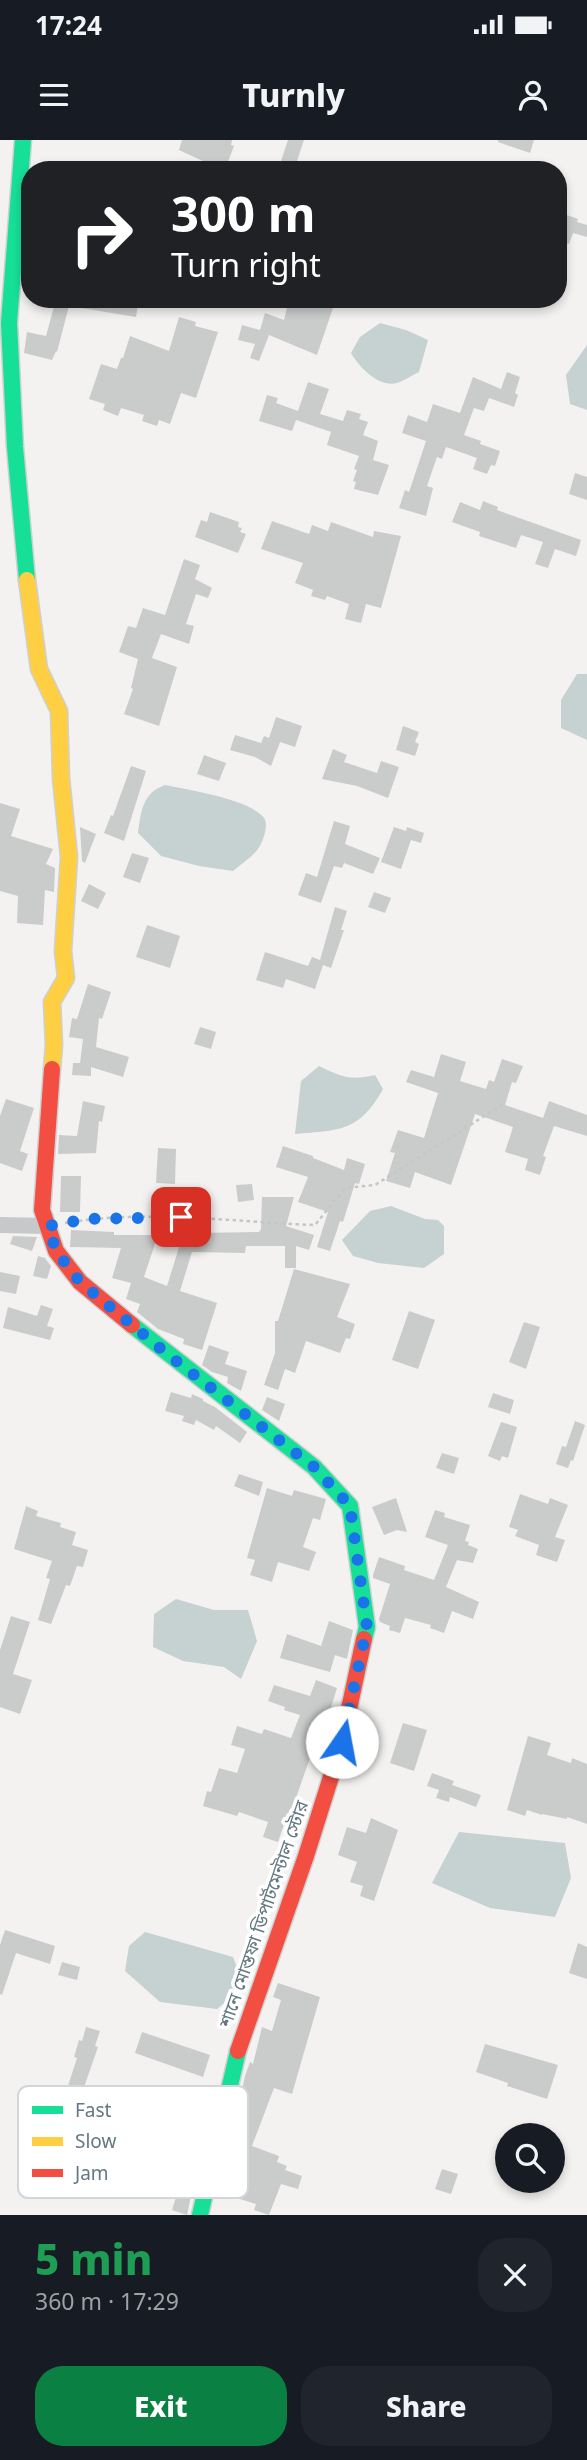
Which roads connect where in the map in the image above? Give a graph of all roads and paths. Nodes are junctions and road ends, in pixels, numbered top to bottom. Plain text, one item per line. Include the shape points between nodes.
1 (23, 140) edge
2 (21, 161) edge
3 (21, 166) edge
4 (505, 1103) dead end
5 (0, 1225) edge
6 (48, 1226) junction
7 (230, 2086) edge

1 - 2 street, শানে মোস্তফা ডিপার্টমেন্টাল স্টোর
3 - 6 street, শানে মোস্তফা ডিপার্টমেন্টাল স্টোর via 9,323 15,447 39,669 60,711 69,857 63,951 66,978 52,1002 54,1045 43,1210
4 - 6 path via 375,1185 345,1188 315,1225 200,1217 87,1219
5 - 6 street
6 - 7 street, শানে মোস্তফা ডিপার্টমেন্টাল স্টোর via 56,1251 80,1282 314,1467 350,1506 367,1627 338,1754

